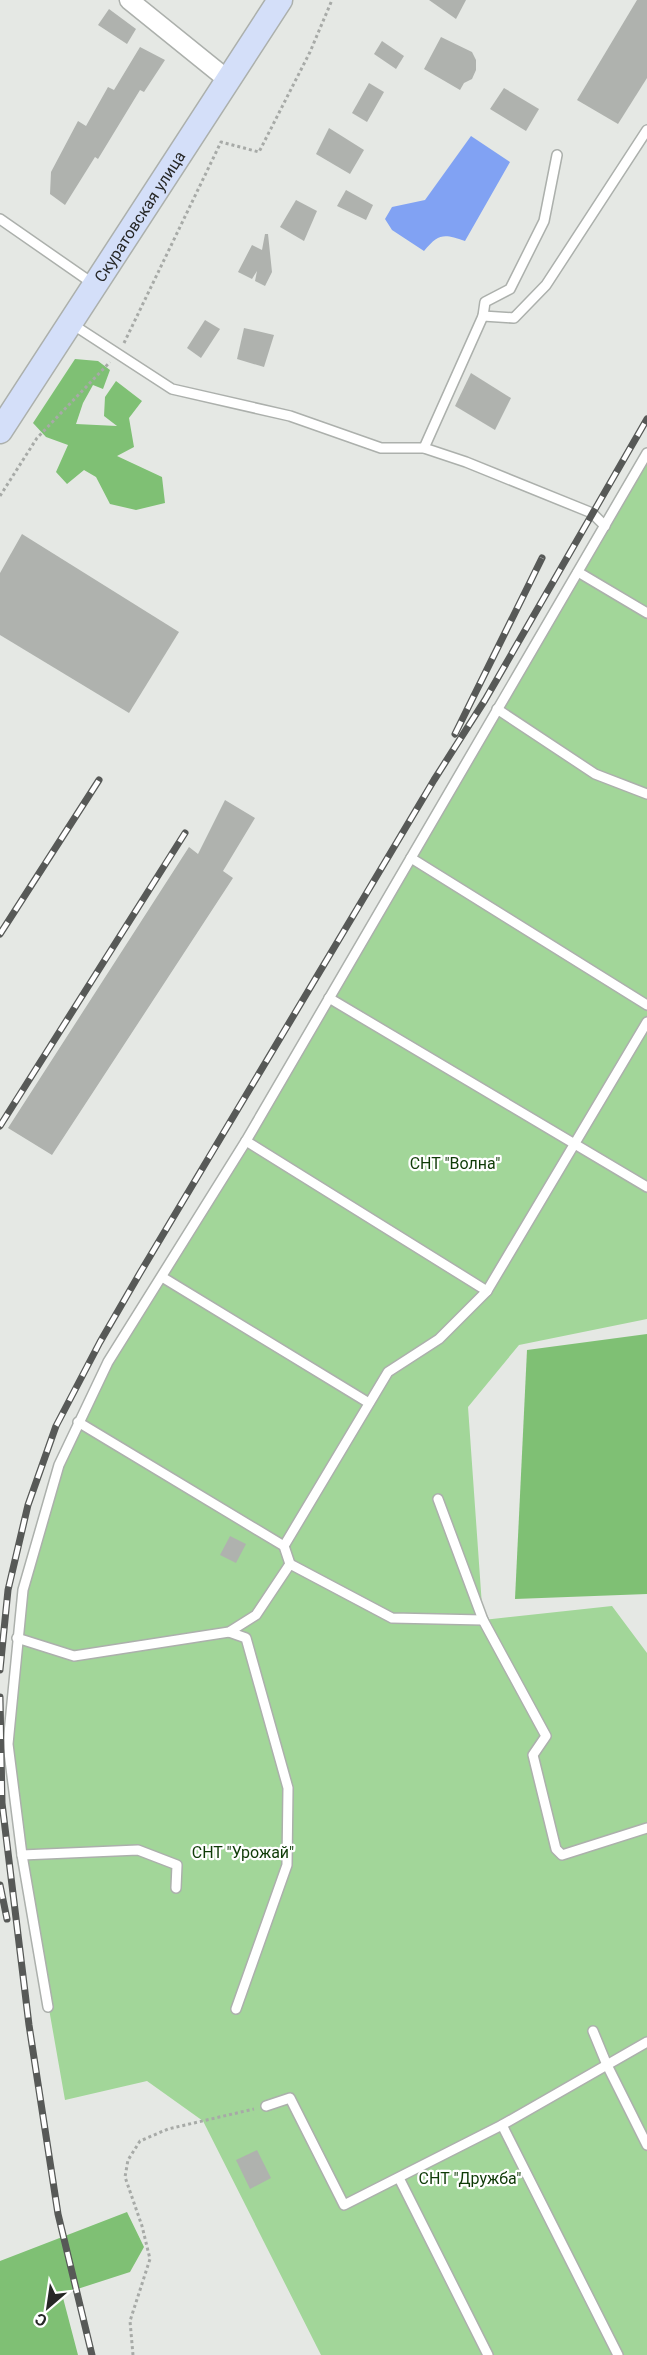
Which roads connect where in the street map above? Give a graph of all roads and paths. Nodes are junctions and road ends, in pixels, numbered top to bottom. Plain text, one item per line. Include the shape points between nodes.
1 (129, 0) edge
2 (280, 0) edge
3 (332, 0) edge
4 (228, 80) junction
5 (647, 130) edge
6 (557, 155) dead end
7 (0, 219) edge
8 (94, 285) junction
9 (483, 316) junction
10 (70, 323) junction
11 (119, 353) junction
12 (0, 431) edge
13 (424, 448) junction
14 (647, 453) edge
15 (0, 496) edge
16 (605, 526) junction
17 (578, 572) junction
18 (647, 613) edge
19 (497, 709) junction
20 (647, 794) edge
21 (411, 858) junction
22 (330, 998) junction
23 (647, 1005) edge
24 (647, 1022) edge
25 (246, 1141) junction
26 (576, 1144) junction
27 (647, 1187) edge
28 (162, 1277) junction
29 (487, 1291) junction
30 (369, 1404) junction
31 (78, 1422) junction
32 (438, 1499) dead end
33 (284, 1546) junction
34 (290, 1564) junction
35 (483, 1620) junction
36 (229, 1632) junction
37 (17, 1638) junction
38 (647, 1828) edge
39 (22, 1855) junction
40 (176, 1888) dead end
41 (48, 2007) dead end
42 (236, 2009) dead end
43 (593, 2031) dead end
44 (647, 2042) edge
45 (606, 2065) junction
46 (266, 2106) joint
47 (502, 2125) junction
48 (647, 2145) edge
49 (399, 2178) junction
50 (133, 2355) edge
51 (488, 2355) edge
52 (618, 2355) edge

1 - 4 street
2 - 4 street, Скуратовская улица
3 - 11 path via 259,152 221,142
4 - 8 street, Скуратовская улица
5 - 9 lane via 546,285 514,318
6 - 9 lane via 543,221 510,289 485,302
7 - 8 lane
8 - 10 street, Скуратовская улица
9 - 13 lane
10 - 11 lane
10 - 12 street, Скуратовская улица
11 - 13 lane via 172,389 290,416 381,448
11 - 15 path via 38,438
13 - 16 lane via 592,513
14 - 16 lane
16 - 17 lane
17 - 18 lane
17 - 19 lane
19 - 20 lane via 595,774
19 - 21 lane
21 - 22 lane
21 - 23 lane
22 - 25 lane
22 - 26 lane
24 - 26 lane
25 - 28 lane
25 - 29 lane
26 - 27 lane
26 - 29 lane
28 - 30 lane
28 - 31 lane via 108,1362
29 - 30 lane via 439,1339 388,1372
30 - 33 lane
31 - 33 lane
31 - 37 lane via 59,1465 26,1579
32 - 35 lane
33 - 34 lane
34 - 35 lane via 392,1618
34 - 36 lane via 256,1616
35 - 38 lane via 546,1736 533,1755 556,1849 562,1855
36 - 37 lane via 74,1656
36 - 42 lane via 246,1638 288,1788 287,1865
37 - 39 lane via 8,1744
39 - 40 lane via 138,1850 177,1865
39 - 41 lane
43 - 45 lane
44 - 45 lane
45 - 47 lane
45 - 48 lane
46 - 49 lane via 290,2098 344,2205
46 - 50 path via 168,2129 140,2141 129,2160 125,2177 150,2259 130,2321
47 - 49 lane
47 - 52 lane
49 - 51 lane

